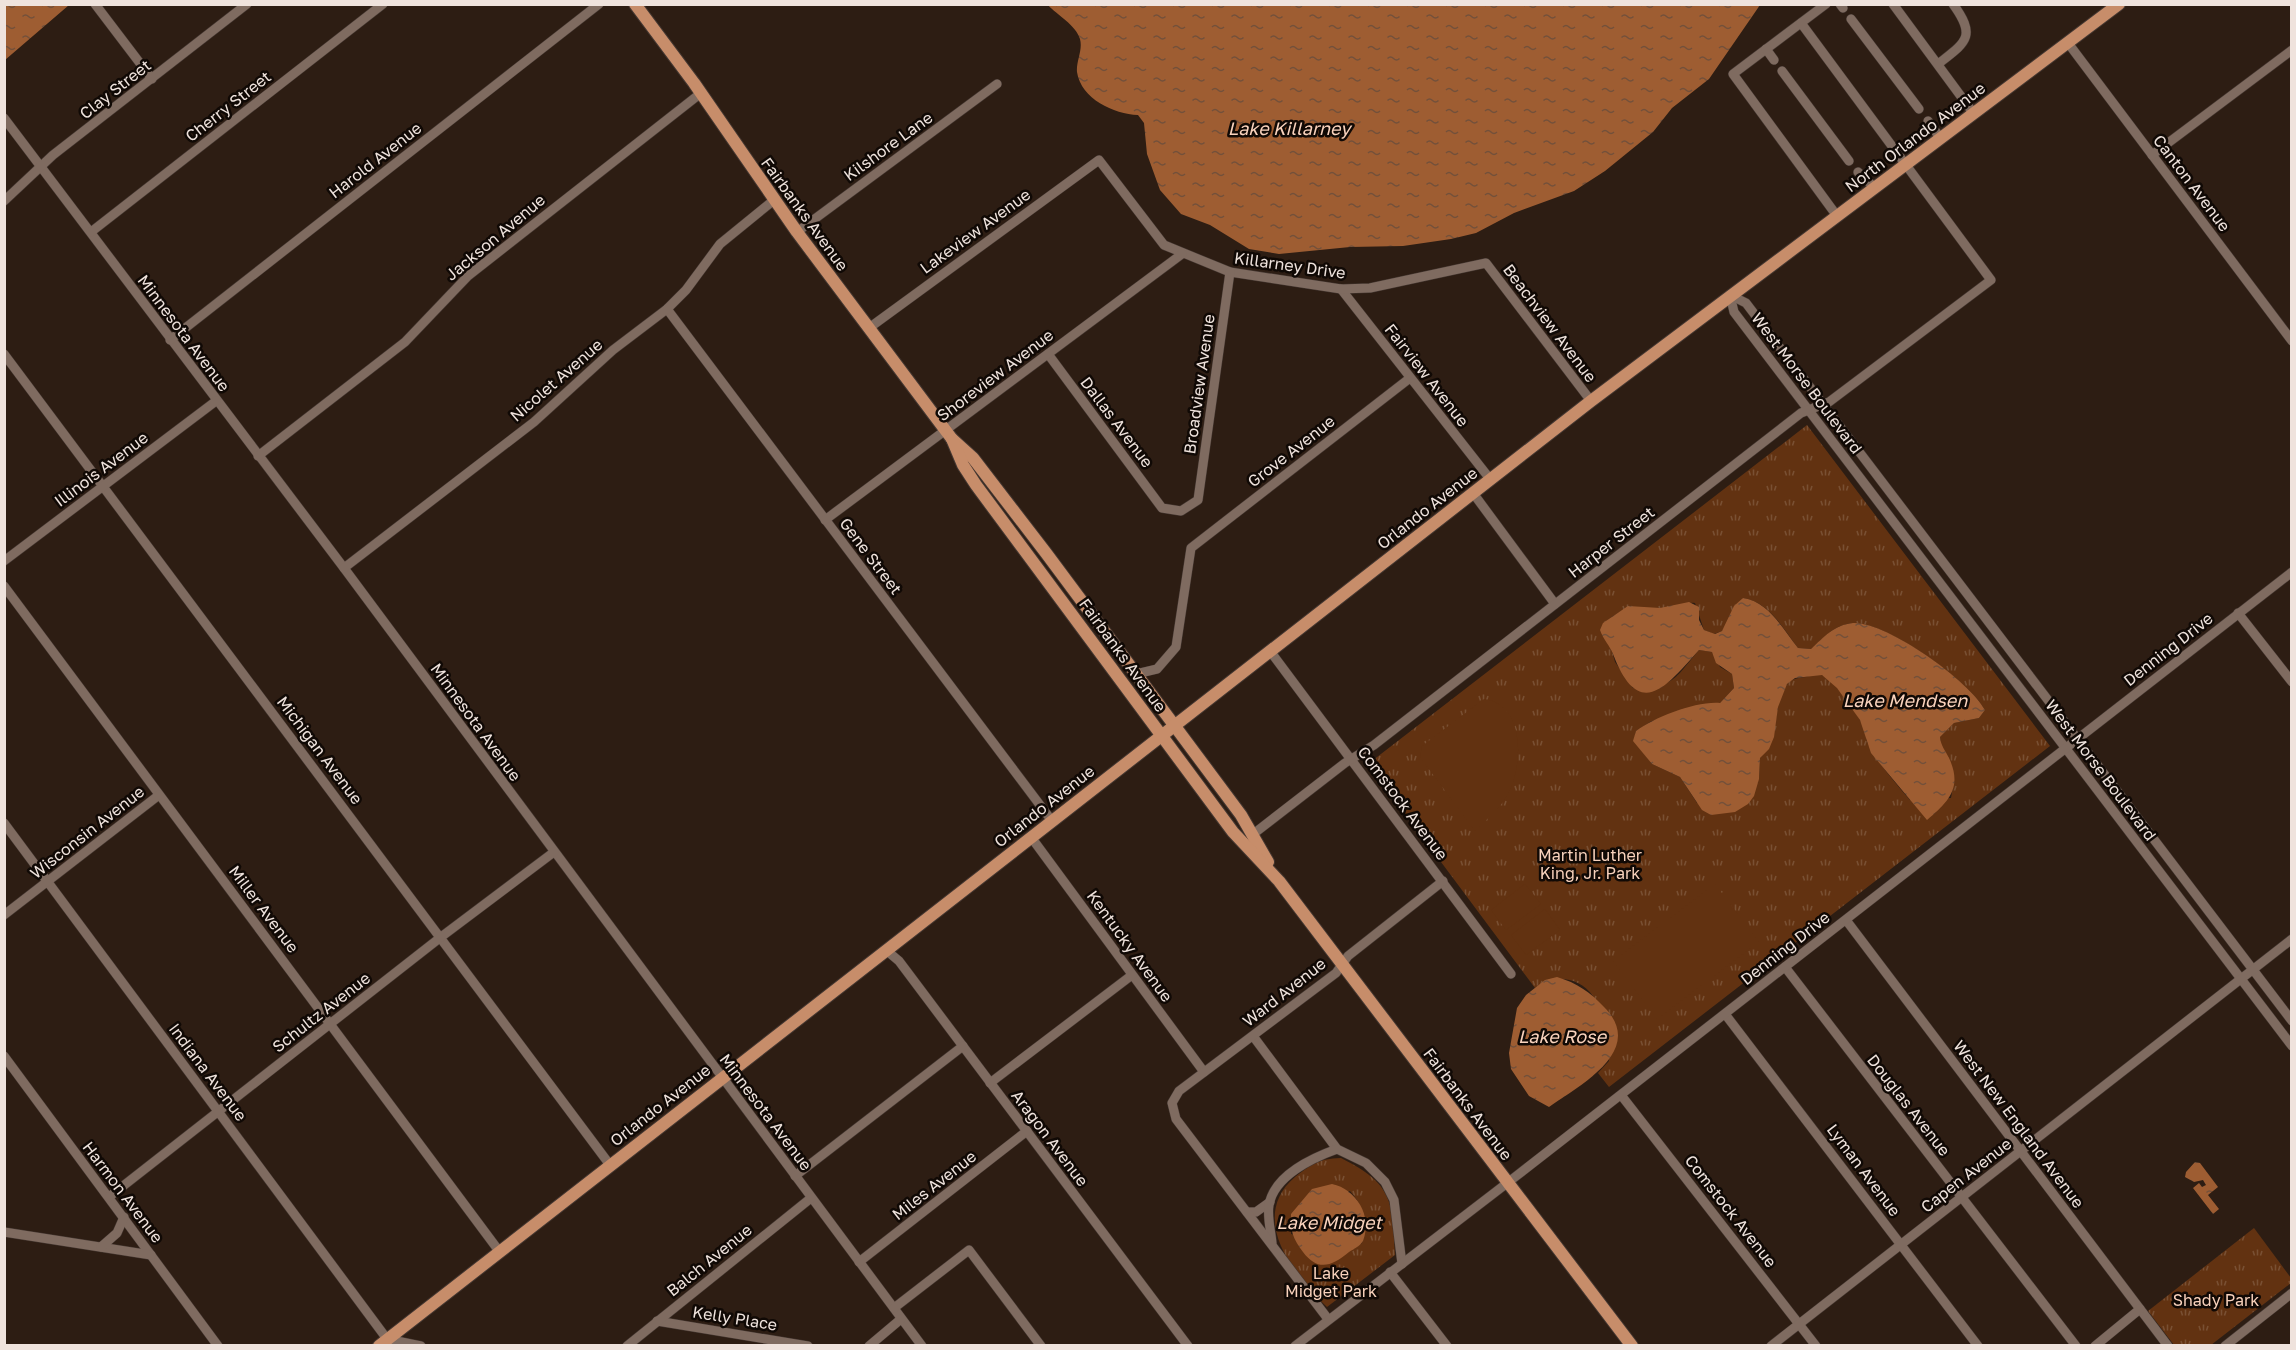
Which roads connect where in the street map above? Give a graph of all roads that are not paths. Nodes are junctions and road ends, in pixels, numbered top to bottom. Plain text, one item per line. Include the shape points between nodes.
1 (95, 4) edge
2 (247, 4) edge
3 (383, 4) edge
4 (599, 4) edge
5 (635, 4) edge
6 (1826, 4) edge
7 (1893, 4) edge
8 (1953, 4) edge
9 (2119, 4) edge
10 (1851, 19) dead end
11 (1801, 23) junction
12 (2068, 43) junction
13 (1766, 49) junction
14 (2292, 50) edge
15 (1774, 60) dead end
16 (1938, 64) junction
17 (1782, 71) dead end
18 (152, 79) junction
19 (997, 84) dead end
20 (700, 93) junction
21 (1919, 109) dead end
22 (1974, 114) junction
23 (4, 118) edge
24 (1928, 121) dead end
25 (1941, 139) junction
26 (2152, 155) junction
27 (1099, 160) joint
28 (1849, 161) dead end
29 (1905, 166) junction
30 (41, 167) junction
31 (1858, 172) dead end
32 (1875, 188) junction
33 (774, 200) junction
34 (4, 201) edge
35 (1837, 216) junction
36 (91, 232) junction
37 (797, 232) junction
38 (1182, 254) junction
39 (1486, 263) joint
40 (1230, 272) junction
41 (1341, 289) junction
42 (1730, 295) junction
43 (667, 309) junction
44 (869, 328) junction
45 (170, 340) junction
46 (2292, 341) edge
47 (4, 354) edge
48 (1048, 354) junction
49 (1410, 378) junction
50 (216, 400) junction
51 (1591, 401) junction
52 (1823, 405) junction
53 (1808, 410) junction
54 (949, 435) junction
55 (258, 456) junction
56 (1491, 479) junction
57 (103, 486) junction
58 (1473, 493) junction
59 (1162, 508) joint
60 (825, 520) junction
61 (4, 561) edge
62 (344, 568) junction
63 (2292, 572) edge
64 (4, 586) edge
65 (1968, 596) junction
66 (1555, 604) junction
67 (1956, 604) junction
68 (2238, 613) junction
69 (1270, 651) junction
70 (1136, 674) junction
71 (2292, 682) edge
72 (1174, 726) junction
73 (1162, 736) junction
74 (2078, 739) junction
75 (2066, 748) junction
76 (1352, 760) junction
77 (159, 795) junction
78 (1052, 821) junction
79 (4, 823) edge
80 (1252, 835) junction
81 (1031, 837) junction
82 (554, 852) junction
83 (1280, 881) junction
84 (1443, 881) junction
85 (48, 882) junction
86 (4, 915) edge
87 (1846, 920) junction
88 (441, 937) junction
89 (2292, 939) edge
90 (886, 950) junction
91 (1342, 964) junction
92 (1785, 967) junction
93 (2252, 969) junction
94 (1512, 974) dead end
95 (1132, 975) junction
96 (2240, 979) junction
97 (1725, 1014) junction
98 (2292, 1022) edge
99 (331, 1024) junction
100 (1253, 1036) junction
101 (963, 1046) junction
102 (2292, 1046) edge
103 (4, 1056) edge
104 (8, 1070) edge
105 (1204, 1072) junction
106 (722, 1078) junction
107 (990, 1083) junction
108 (1621, 1095) junction
109 (219, 1112) junction
110 (1026, 1131) junction
111 (1337, 1149) junction
112 (2020, 1152) junction
113 (610, 1165) junction
114 (795, 1176) junction
115 (1507, 1184) junction
116 (109, 1197) junction
117 (811, 1198) junction
118 (1962, 1198) junction
119 (1270, 1202) junction
120 (1247, 1212) junction
121 (124, 1217) junction
122 (4, 1232) edge
123 (1272, 1244) junction
124 (1902, 1244) junction
125 (101, 1247) junction
126 (499, 1251) junction
127 (152, 1255) junction
128 (860, 1262) junction
129 (1402, 1264) junction
130 (1390, 1272) junction
131 (2292, 1293) edge
132 (894, 1308) junction
133 (2140, 1309) junction
134 (901, 1319) junction
135 (1328, 1320) junction
136 (657, 1321) junction
137 (1799, 1324) junction
138 (383, 1342) edge
139 (218, 1346) edge
140 (421, 1346) edge
141 (627, 1346) edge
142 (807, 1346) edge
143 (869, 1346) edge
144 (922, 1346) edge
145 (1041, 1346) edge
146 (1188, 1346) edge
147 (1295, 1346) edge
148 (1447, 1346) edge
149 (1632, 1346) edge
150 (1772, 1346) edge
151 (1816, 1346) edge
152 (1978, 1346) edge
153 (2076, 1346) edge
154 (2095, 1346) edge
155 (2168, 1346) edge
156 (2225, 1346) edge

1 - 18 street
2 - 18 street, Clay Street
3 - 36 street, Cherry Street
4 - 45 street, Harold Avenue
5 - 20 main road, Fairbanks Avenue
6 - 11 street
7 - 16 street
8 - 16 street via 1969,31 1959,48
9 - 12 main road, North Orlando Avenue
10 - 21 street
11 - 13 street
11 - 29 street
12 - 22 main road, North Orlando Avenue
12 - 26 street, Canton Avenue
13 - 15 street
13 - 35 street via 1732,74
14 - 26 street
16 - 22 street
17 - 28 street
18 - 30 street, Clay Street
19 - 37 street, Kilshore Lane
20 - 33 main road, Fairbanks Avenue
20 - 55 street, Jackson Avenue via 468,276 405,342
22 - 25 main road, North Orlando Avenue
23 - 30 street, Minnesota Avenue
24 - 25 street
25 - 29 main road, North Orlando Avenue
26 - 46 street, Canton Avenue
27 - 38 street, Killarney Drive via 1164,245
27 - 44 street, Lakeview Avenue
29 - 32 main road, North Orlando Avenue
29 - 52 street, Harper Street via 1991,280
30 - 34 street, Clay Street
30 - 36 street, Minnesota Avenue
31 - 32 street
32 - 35 main road, North Orlando Avenue
33 - 37 main road, Fairbanks Avenue
33 - 43 street, Nicolet Avenue via 725,239
35 - 42 main road, North Orlando Avenue
36 - 45 street, Minnesota Avenue
37 - 44 main road, Fairbanks Avenue
38 - 40 street, Killarney Drive
38 - 48 street, Shoreview Avenue
39 - 41 street, Killarney Drive via 1370,288
39 - 51 street, Beachview Avenue
40 - 41 street, Killarney Drive
40 - 59 street, Broadview Avenue via 1198,500 1181,511
41 - 49 street, Fairview Avenue
42 - 51 main road, Orlando Avenue
42 - 52 street, West Morse Boulevard via 1746,303
42 - 53 street, West Morse Boulevard via 1734,312
43 - 60 street, Gene Street
43 - 62 street, Nicolet Avenue via 613,350 526,428
44 - 54 main road, Fairbanks Avenue
45 - 50 street, Minnesota Avenue
47 - 57 street, Michigan Avenue
48 - 54 street, Shoreview Avenue
48 - 59 street, Dallas Avenue
49 - 56 street, Fairview Avenue
49 - 70 street, Grove Avenue via 1191,548 1176,647 1157,669
50 - 55 street, Minnesota Avenue
50 - 57 street, Illinois Avenue
51 - 56 main road, Orlando Avenue
52 - 53 street, Harper Street
52 - 65 street, West Morse Boulevard
53 - 66 street, Harper Street
53 - 67 street, West Morse Boulevard
54 - 60 street, Shoreview Avenue
54 - 70 main road, Fairbanks Avenue via 1011,506
54 - 73 main road, Fairbanks Avenue via 963,465
55 - 62 street, Minnesota Avenue
56 - 58 main road, Orlando Avenue
57 - 61 street, Illinois Avenue
57 - 88 street, Michigan Avenue
58 - 66 street
58 - 69 main road, Orlando Avenue
60 - 78 street, Gene Street
62 - 82 street, Minnesota Avenue
63 - 68 street, Denning Drive
64 - 77 street, Miller Avenue
65 - 67 street
65 - 74 street, West Morse Boulevard
66 - 76 street, Harper Street
67 - 75 street, West Morse Boulevard
68 - 71 street
68 - 74 street, Denning Drive
69 - 72 main road, Orlando Avenue
69 - 76 street, Comstock Avenue
70 - 72 main road, Fairbanks Avenue
72 - 73 main road, Orlando Avenue
72 - 80 main road, Fairbanks Avenue
73 - 78 main road, Orlando Avenue
73 - 83 main road, Fairbanks Avenue via 1233,832
74 - 75 street, Denning Drive
74 - 93 street, West Morse Boulevard
75 - 87 street, Denning Drive
75 - 96 street, West Morse Boulevard
76 - 80 street, Harper Street
76 - 84 street, Comstock Avenue
77 - 85 street, Wisconsin Avenue
77 - 99 street, Miller Avenue
78 - 81 main road, Orlando Avenue
79 - 85 street, Indiana Avenue
80 - 83 main road, Fairbanks Avenue
81 - 90 main road, Orlando Avenue
81 - 95 street, Kentucky Avenue
82 - 88 street, Schultz Avenue
82 - 106 street, Minnesota Avenue
83 - 91 main road, Fairbanks Avenue
84 - 91 street, Ward Avenue
84 - 94 street, Comstock Avenue
85 - 86 street, Wisconsin Avenue
85 - 109 street, Indiana Avenue
87 - 92 street, Denning Drive
87 - 112 street, West New England Avenue
88 - 99 street, Schultz Avenue
88 - 113 street, Michigan Avenue
89 - 93 street, Capen Avenue
90 - 101 street, Aragon Avenue via 899,961
90 - 106 main road, Orlando Avenue
91 - 100 street, Ward Avenue via 1336,973
91 - 115 main road, Fairbanks Avenue
92 - 97 street, Denning Drive
92 - 118 street, Douglas Avenue
93 - 96 street, Capen Avenue
93 - 98 street, West Morse Boulevard
95 - 105 street, Kentucky Avenue
95 - 107 street
96 - 102 street, West Morse Boulevard
96 - 112 street, Capen Avenue
97 - 108 street, Denning Drive
97 - 124 street, Lyman Avenue
99 - 109 street, Schultz Avenue
99 - 126 street, Miller Avenue
100 - 105 street, Ward Avenue
100 - 111 street
101 - 107 street, Aragon Avenue
101 - 114 street
103 - 104 street, Harmon Avenue
104 - 116 street, Harmon Avenue
105 - 120 street, Ward Avenue via 1179,1091 1172,1103 1176,1119
106 - 113 main road, Orlando Avenue
106 - 114 street, Minnesota Avenue
107 - 110 street, Aragon Avenue
108 - 115 street, Denning Drive
108 - 137 street, Comstock Avenue
109 - 116 street, Schultz Avenue
109 - 138 street, Indiana Avenue
110 - 128 street, Miles Avenue
110 - 146 street, Aragon Avenue
111 - 119 street via 1295,1170
111 - 129 street via 1366,1163 1385,1182 1394,1200
112 - 118 street, Capen Avenue
112 - 133 street, West New England Avenue
113 - 126 main road, Orlando Avenue
114 - 117 street, Minnesota Avenue
115 - 129 street, Denning Drive
115 - 149 main road, Fairbanks Avenue
116 - 121 street, Harmon Avenue
117 - 128 street, Minnesota Avenue
117 - 136 street, Balch Avenue
118 - 124 street, Capen Avenue
118 - 153 street, Douglas Avenue
119 - 120 street via 1256,1212
119 - 123 street
120 - 123 street
121 - 125 street via 117,1233
121 - 127 street, Harmon Avenue
122 - 125 street
123 - 135 street
124 - 137 street, Capen Avenue
124 - 152 street, Lyman Avenue
125 - 127 street
126 - 138 main road, Orlando Avenue
127 - 139 street, Harmon Avenue
128 - 132 street, Minnesota Avenue
129 - 130 street, Denning Drive
130 - 135 street, Denning Drive
130 - 148 street
131 - 156 street
132 - 134 street, Minnesota Avenue
132 - 145 street via 969,1250
133 - 154 street
133 - 155 street, West New England Avenue
134 - 143 street
134 - 144 street, Minnesota Avenue
135 - 147 street, Denning Drive
136 - 141 street, Balch Avenue
136 - 142 street, Kelly Place
137 - 150 street, Capen Avenue
137 - 151 street, Comstock Avenue
138 - 140 street

